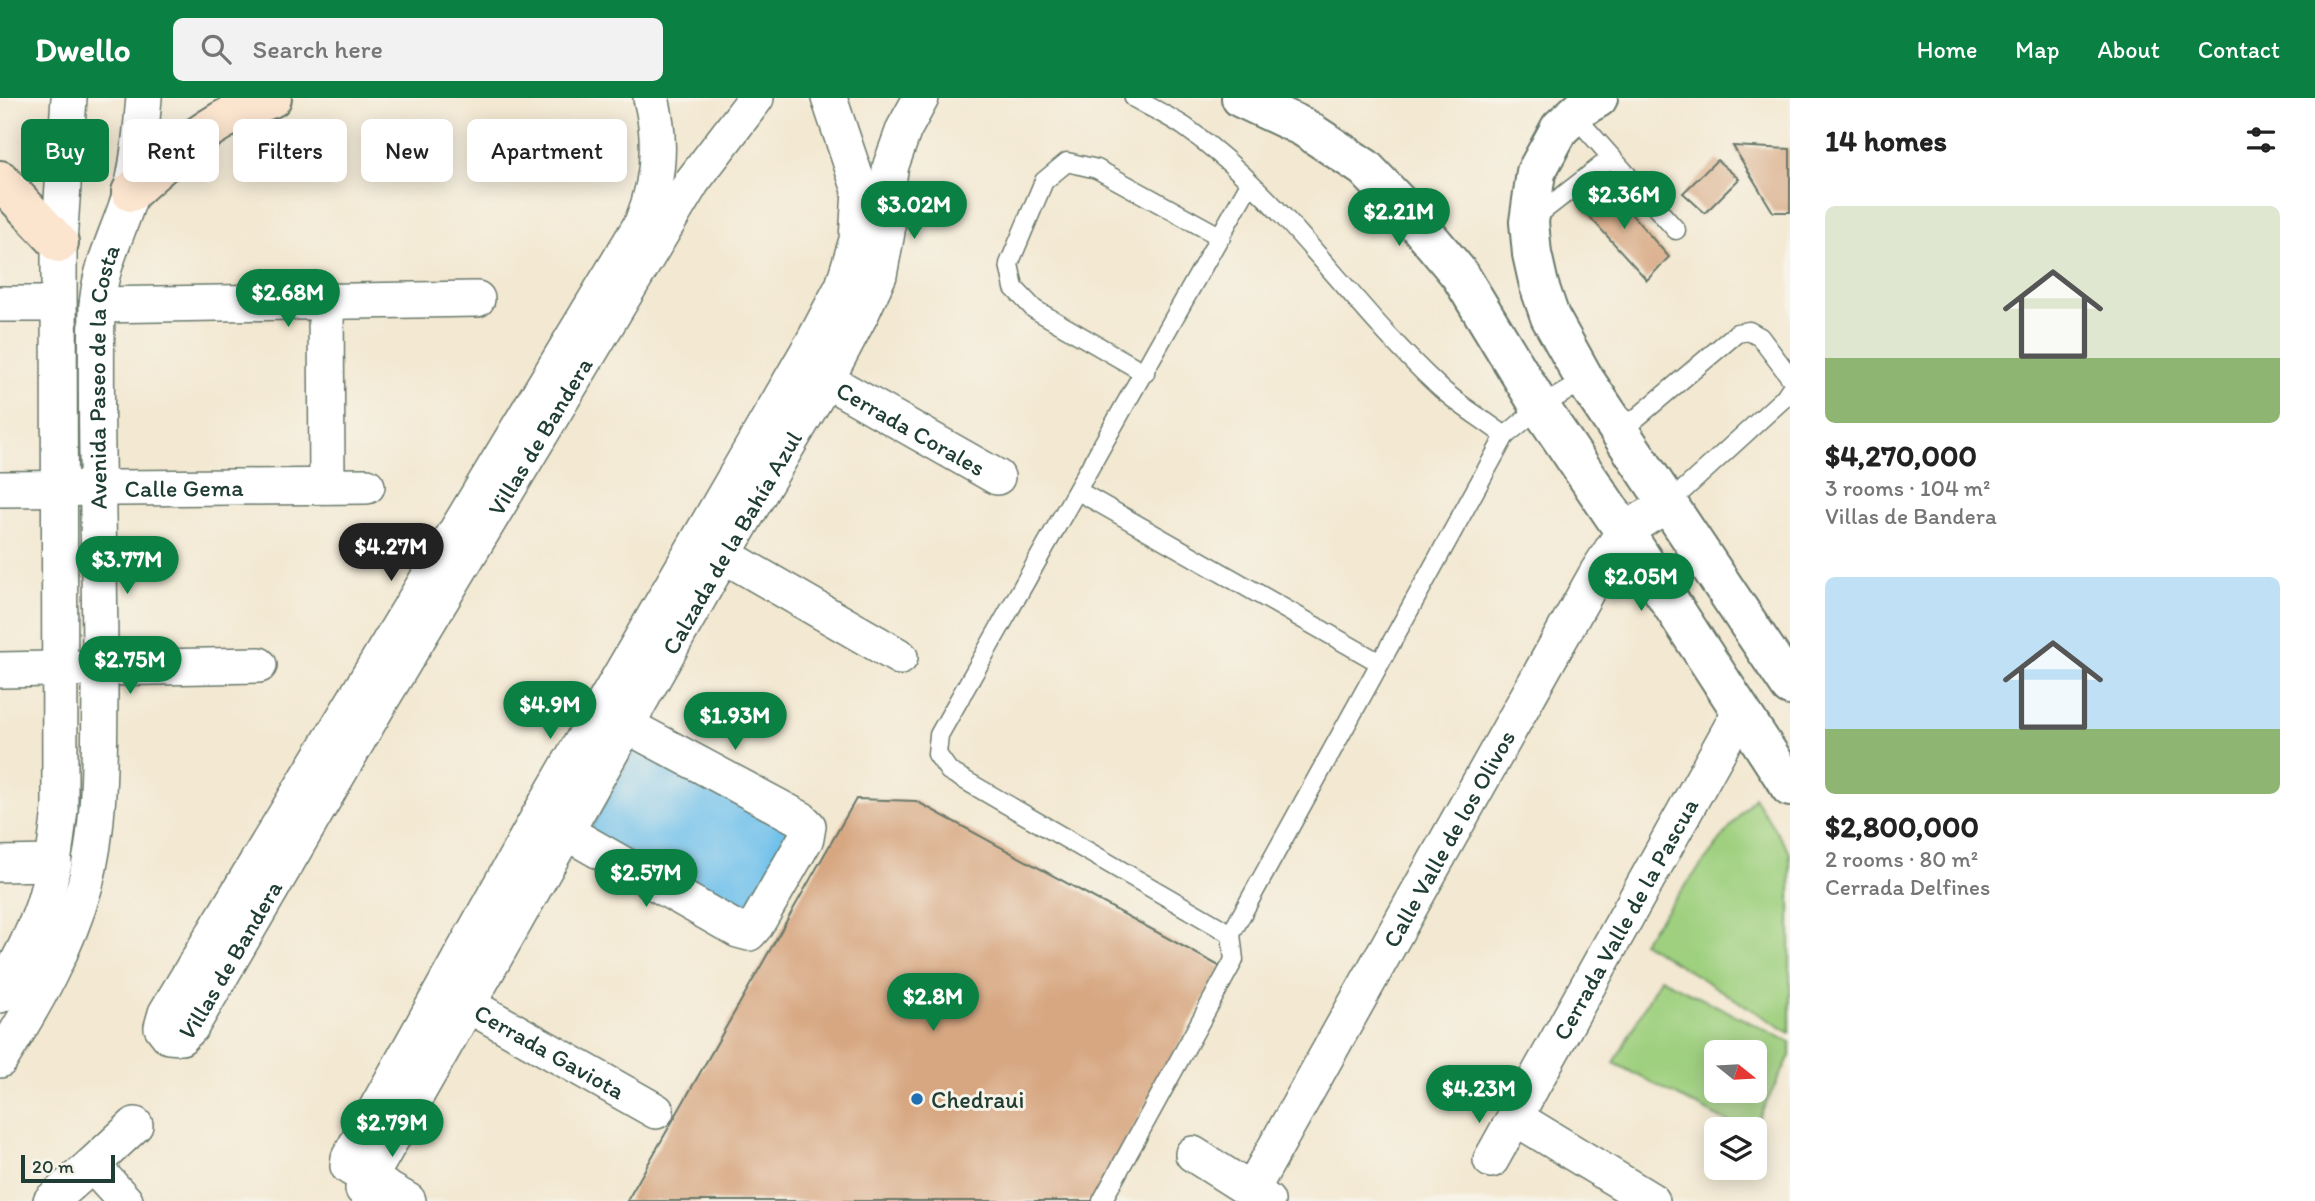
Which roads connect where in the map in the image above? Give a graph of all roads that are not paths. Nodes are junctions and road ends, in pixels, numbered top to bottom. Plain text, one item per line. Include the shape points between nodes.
1 (69, 98) edge
2 (144, 98) edge
3 (272, 98) edge
4 (651, 98) edge
5 (756, 98) edge
6 (829, 98) edge
7 (921, 98) edge
8 (1134, 98) edge
9 (1241, 98) edge
10 (1586, 107) edge
11 (1611, 158) junction
12 (657, 171) junction
13 (0, 180) edge
14 (692, 182) junction
15 (1251, 183) junction
16 (873, 190) junction
17 (131, 192) junction
18 (1529, 222) junction
19 (1676, 230) dead end
20 (1221, 237) junction
21 (59, 243) junction
22 (477, 299) dead end
23 (326, 300) junction
24 (0, 304) edge
25 (58, 304) junction
26 (97, 305) junction
27 (813, 372) junction
28 (1145, 373) junction
29 (1790, 377) edge
30 (1585, 380) junction
31 (1790, 389) edge
32 (1540, 407) junction
33 (1620, 432) junction
34 (1505, 436) junction
35 (997, 477) dead end
36 (327, 486) junction
37 (367, 486) dead end
38 (0, 489) edge
39 (59, 489) junction
40 (97, 489) junction
41 (1078, 491) junction
42 (1668, 504) junction
43 (1624, 531) junction
44 (710, 548) junction
45 (900, 657) dead end
46 (1380, 663) junction
47 (259, 665) dead end
48 (100, 669) junction
49 (0, 670) edge
50 (62, 670) junction
51 (1790, 686) edge
52 (373, 690) junction
53 (1740, 712) junction
54 (626, 725) junction
55 (1790, 787) edge
56 (552, 824) junction
57 (54, 863) junction
58 (0, 864) edge
59 (1231, 934) junction
60 (0, 995) edge
61 (455, 998) junction
62 (0, 1060) edge
63 (656, 1111) dead end
64 (1516, 1118) junction
65 (135, 1125) dead end
66 (1193, 1154) dead end
67 (1491, 1160) dead end
68 (92, 1164) junction
69 (364, 1184) edge
70 (1259, 1196) edge
71 (51, 1201) edge
72 (125, 1201) edge
73 (408, 1201) edge
74 (1102, 1201) edge
75 (1652, 1201) edge

1 - 21 street, Avenida Paseo de la Costa
2 - 17 street, Avenida Paseo de la Costa
3 - 17 main road via 244,107 205,129
4 - 12 street, Villas de Bandera
5 - 14 street, Villas de Bandera
6 - 16 street, Calzada de la Bahía Azul
7 - 16 street, Calzada de la Bahía Azul via 891,165
8 - 15 lane via 1184,127
9 - 32 street via 1303,127 1364,168 1409,214 1460,275
10 - 11 lane
10 - 18 street via 1560,128 1536,172
11 - 18 lane
11 - 19 lane
12 - 14 street
12 - 52 street, Villas de Bandera via 642,223
13 - 21 main road
14 - 52 street, Villas de Bandera
15 - 20 lane
15 - 34 lane via 1439,387
16 - 27 street, Calzada de la Bahía Azul
17 - 26 street, Avenida Paseo de la Costa
18 - 30 street via 1532,254 1550,317
20 - 28 lane
20 - 28 lane via 1097,169 1067,162 1044,181 1010,264 1014,288 1034,309
21 - 25 street, Avenida Paseo de la Costa
22 - 23 street
23 - 26 street
23 - 36 street
24 - 25 street
25 - 39 street, Avenida Paseo de la Costa
26 - 40 street, Avenida Paseo de la Costa
27 - 35 street, Cerrada Corales
27 - 44 street, Calzada de la Bahía Azul
28 - 41 lane
29 - 33 lane via 1760,337 1749,331 1737,333
30 - 32 lane
30 - 33 street
31 - 42 lane
32 - 34 lane
32 - 43 street
33 - 42 street
34 - 46 lane
36 - 37 street, Calle Gema
36 - 40 street, Calle Gema
38 - 39 street, Calle Gema
39 - 40 street, Calle Gema
39 - 50 street, Avenida Paseo de la Costa
40 - 48 street, Avenida Paseo de la Costa
41 - 46 lane
41 - 59 lane via 939,735 937,754 948,771
42 - 43 street, Calle Valle de los Olivos
42 - 51 street
43 - 53 street
43 - 70 street, Calle Valle de los Olivos via 1598,571
44 - 45 street
44 - 54 street, Calzada de la Bahía Azul
44 - 56 street, Calzada de la Bahía Azul
46 - 59 lane
47 - 48 street
48 - 50 street
48 - 62 street, Avenida Paseo de la Costa via 98,813 85,883 58,960
49 - 50 street
50 - 57 street, Avenida Paseo de la Costa via 60,808
52 - 52 street, Villas de Bandera via 166,1013 162,1027 169,1036 181,1037 191,1027
53 - 55 street
53 - 64 street, Cerrada Valle de la Pascua
54 - 56 street, Calzada de la Bahía Azul
54 - 56 street via 808,826 806,838 756,925 748,933 738,930
56 - 61 street, Calzada de la Bahía Azul
57 - 58 street
57 - 60 street, Avenida Paseo de la Costa via 30,939
59 - 74 lane via 1234,960
61 - 63 street, Cerrada Gaviota
61 - 69 street, Calzada de la Bahía Azul via 349,1158
64 - 67 street, Cerrada Valle de la Pascua
64 - 75 street
65 - 68 street
66 - 70 street
68 - 71 street
68 - 72 street
69 - 73 street

